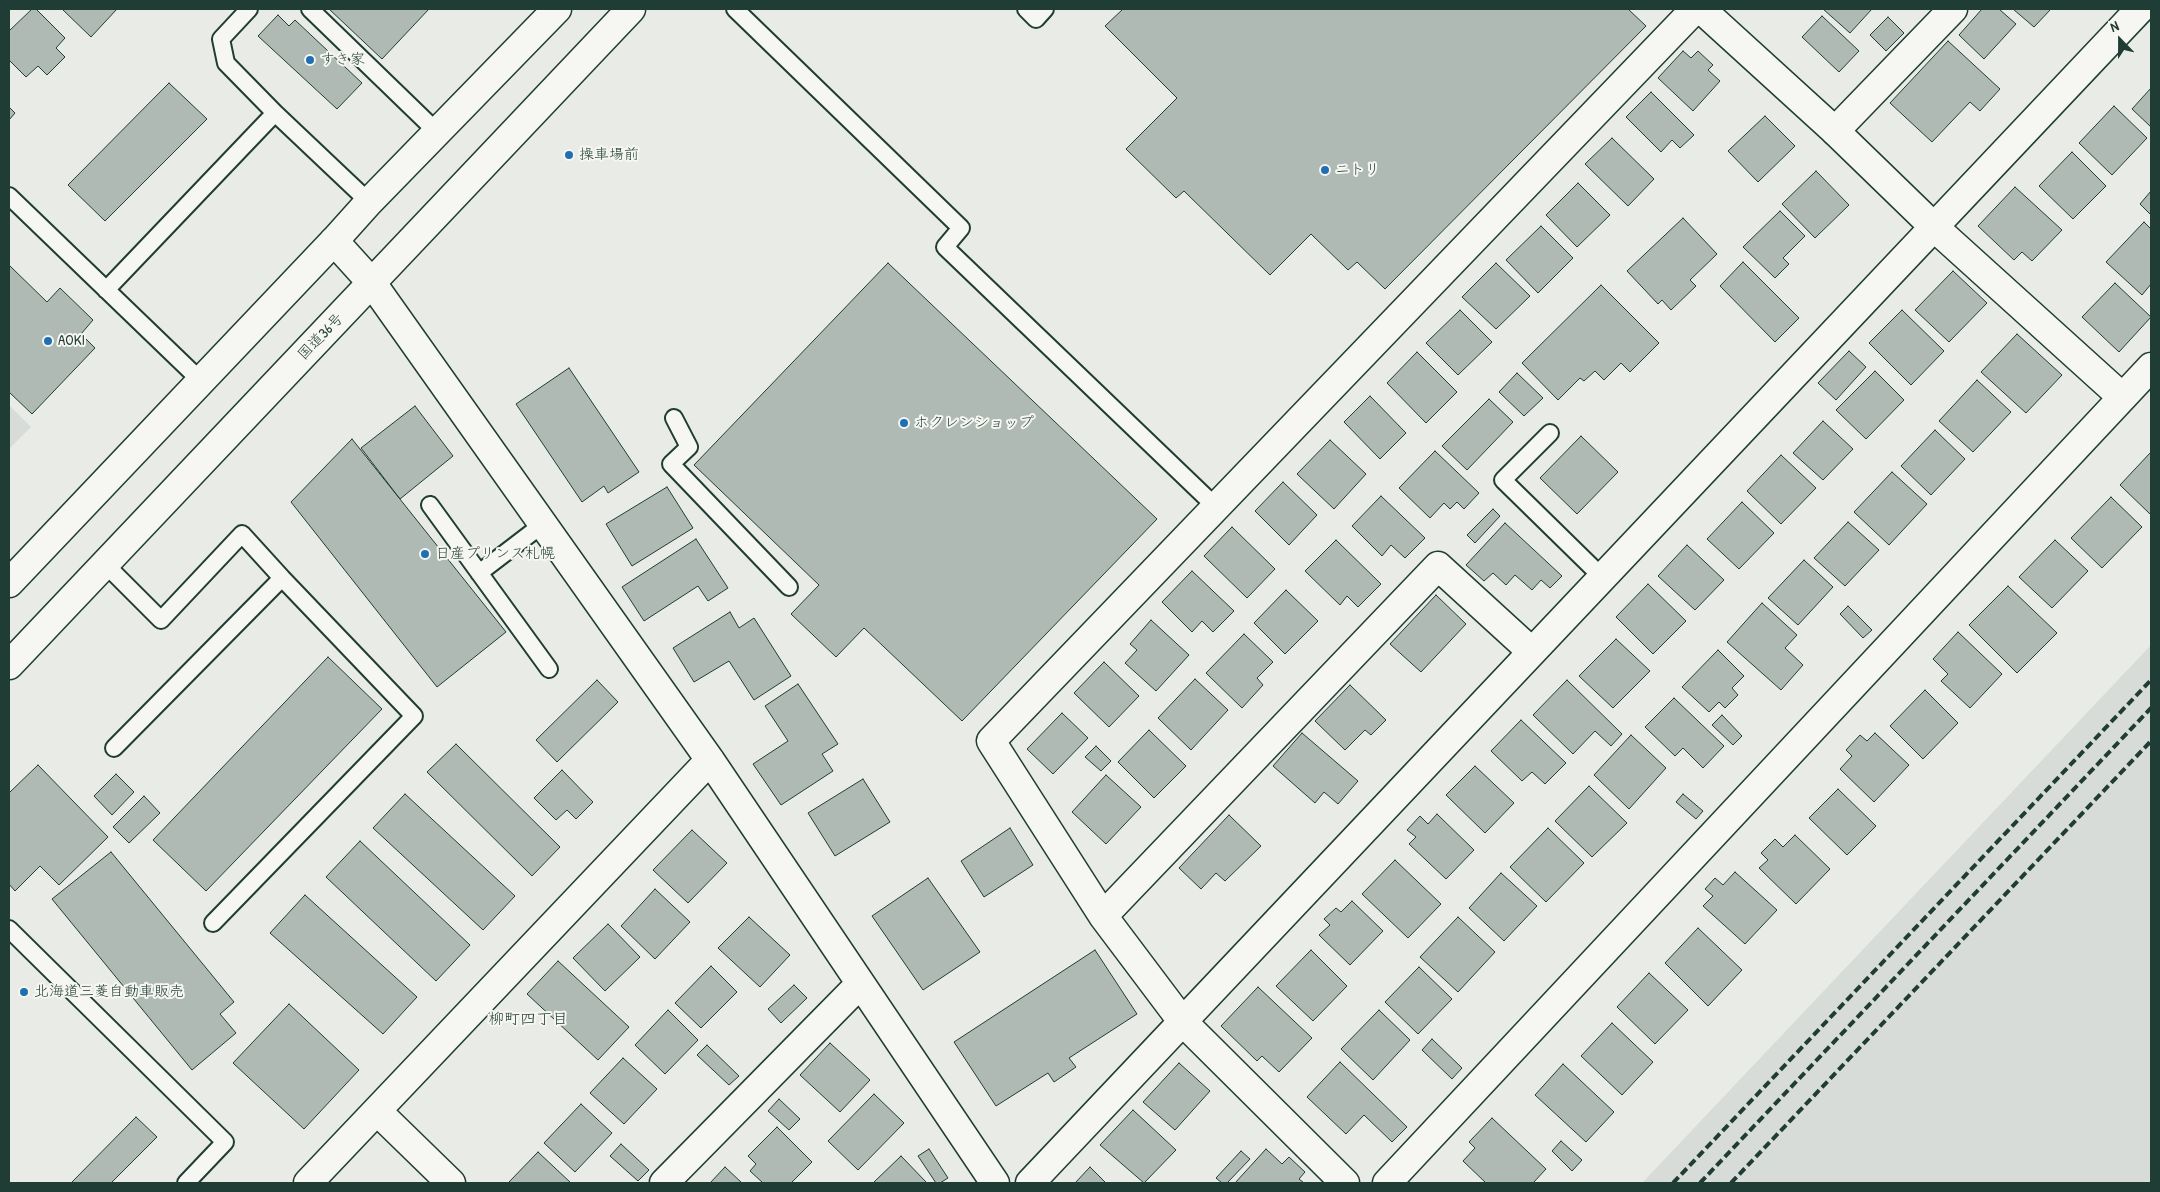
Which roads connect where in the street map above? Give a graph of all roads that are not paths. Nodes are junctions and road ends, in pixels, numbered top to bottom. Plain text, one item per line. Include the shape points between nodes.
1 (249, 9) edge
2 (310, 9) edge
3 (557, 9) edge
4 (631, 9) edge
5 (735, 9) edge
6 (1026, 9) edge
7 (1045, 9) edge
8 (1695, 9) edge
9 (1701, 9) edge
10 (1953, 9) edge
11 (2140, 9) edge
12 (275, 113) junction
13 (1835, 131) junction
14 (437, 132) junction
15 (9, 196) edge
16 (369, 202) junction
17 (1934, 227) junction
18 (334, 241) junction
19 (372, 283) junction
20 (106, 290) junction
21 (2151, 366) edge
22 (201, 381) junction
23 (2122, 397) junction
24 (674, 418) dead end
25 (1550, 433) dead end
26 (430, 505) dead end
27 (1216, 507) junction
28 (543, 524) junction
29 (105, 564) junction
30 (479, 572) junction
31 (1602, 577) junction
32 (282, 578) junction
33 (9, 583) edge
34 (789, 587) dead end
35 (1531, 651) junction
36 (9, 665) edge
37 (549, 670) dead end
38 (114, 748) dead end
39 (710, 760) junction
40 (1103, 916) junction
41 (213, 923) dead end
42 (9, 929) edge
43 (860, 984) junction
44 (1182, 1021) junction
45 (377, 1111) junction
46 (186, 1183) edge
47 (308, 1183) edge
48 (451, 1183) edge
49 (664, 1183) edge
50 (995, 1183) edge
51 (1030, 1183) edge
52 (1345, 1183) edge
53 (1387, 1183) edge

1 - 12 lane via 220,39 226,63
2 - 14 lane
3 - 14 main road
4 - 19 main road, 国道36号
5 - 27 lane via 961,228 946,247
6 - 7 lane via 1036,19
8 - 27 main road
9 - 13 main road
10 - 13 main road
11 - 17 main road
12 - 16 lane
12 - 20 lane
13 - 17 main road
14 - 16 main road
15 - 20 lane
16 - 18 main road
17 - 23 main road
17 - 31 main road
18 - 19 main road
18 - 22 main road
19 - 28 main road
19 - 29 main road, 国道36号
20 - 22 lane
21 - 23 main road
22 - 33 main road
23 - 53 main road
24 - 34 lane via 689,447 671,464
25 - 31 lane via 1503,480
26 - 30 lane
27 - 40 main road via 991,740
28 - 30 lane
28 - 39 main road
29 - 32 lane via 161,620 242,534
29 - 36 main road, 国道36号
30 - 37 lane
31 - 35 main road
32 - 38 lane
32 - 41 lane via 414,716
35 - 40 main road via 1438,566
35 - 44 main road
39 - 43 main road
39 - 45 main road
40 - 44 main road
42 - 46 lane via 225,1142
43 - 49 main road
43 - 50 main road
44 - 51 main road
44 - 52 main road
45 - 47 main road
45 - 48 main road

